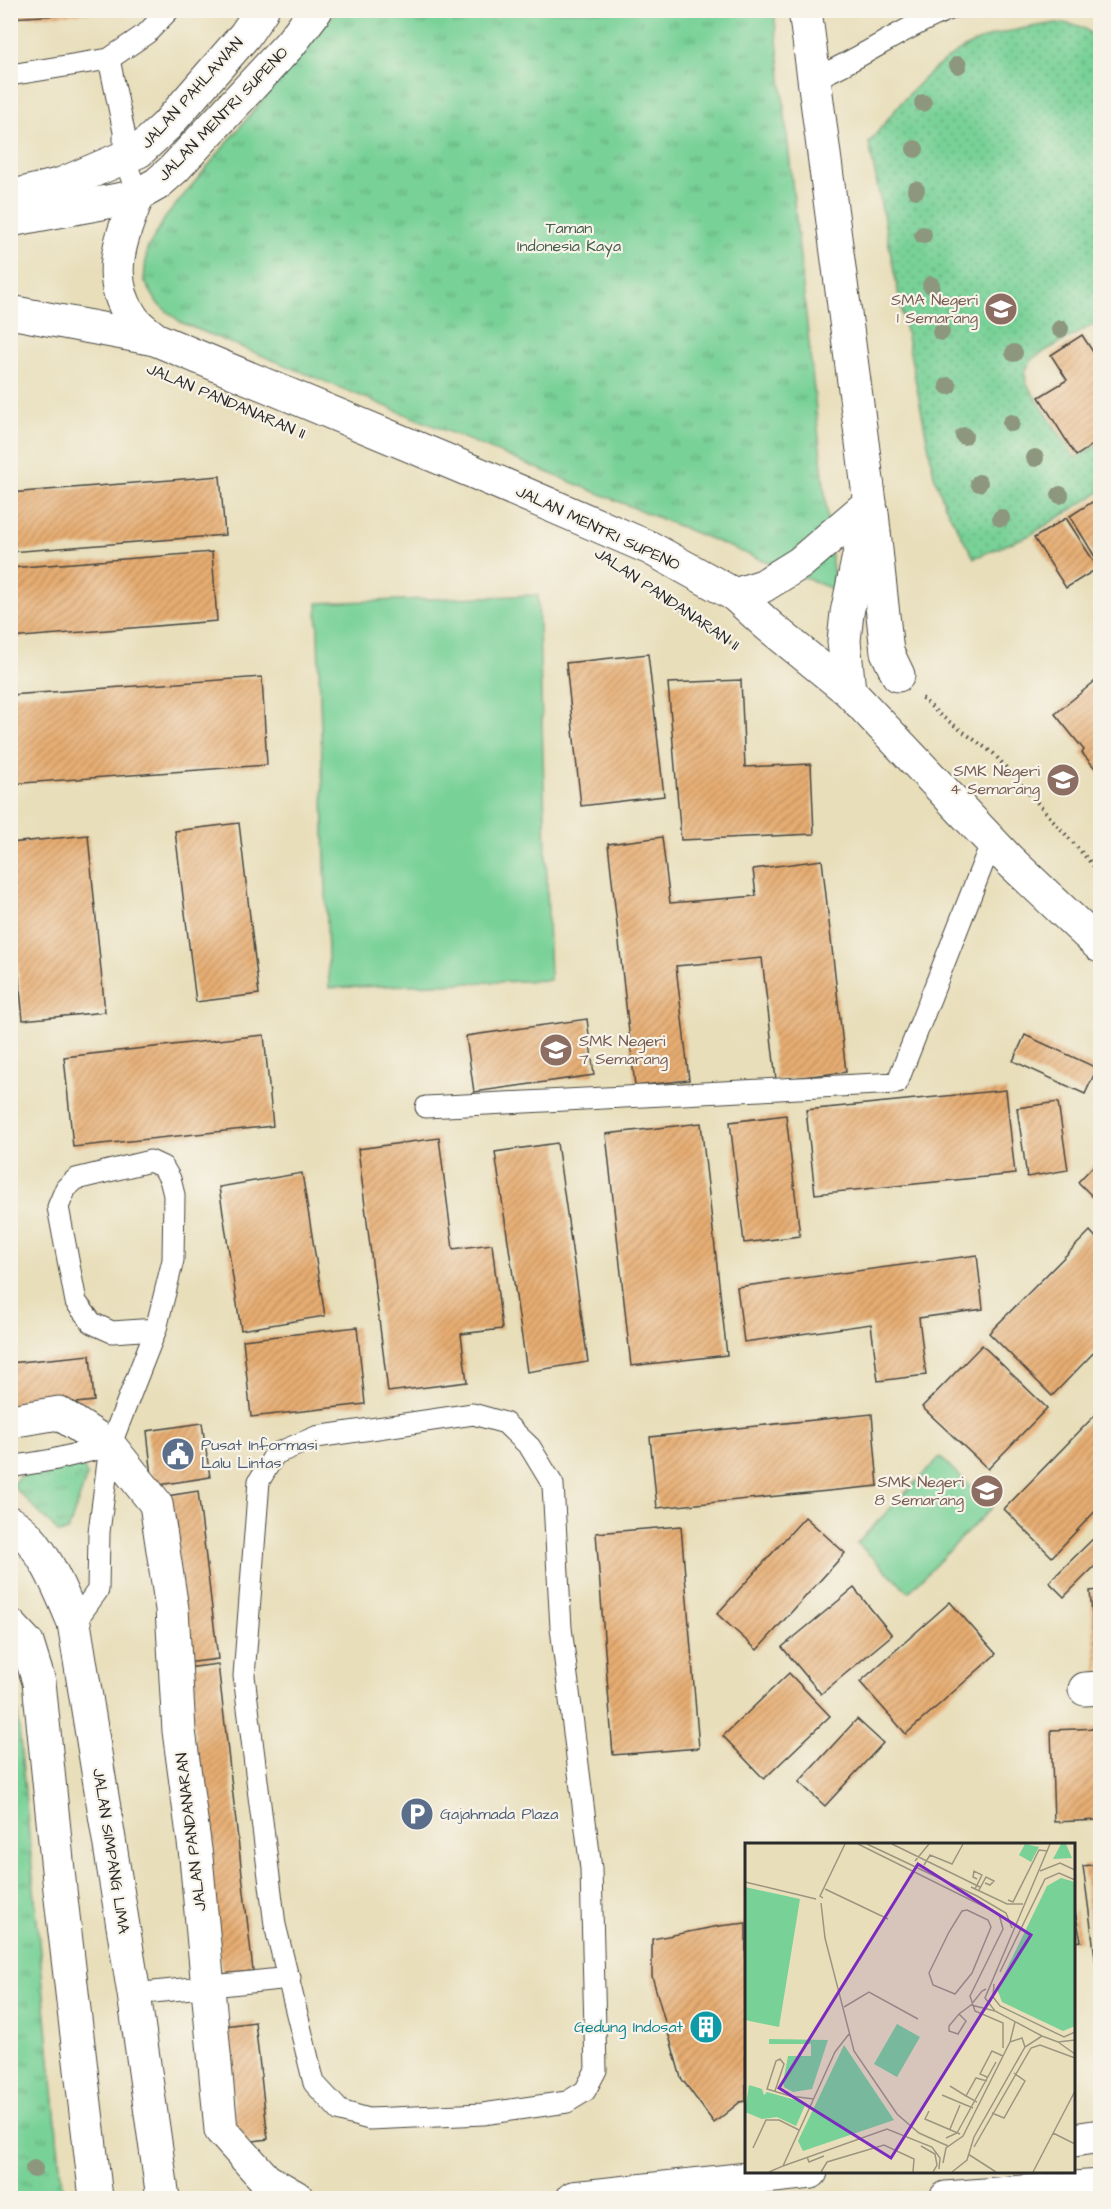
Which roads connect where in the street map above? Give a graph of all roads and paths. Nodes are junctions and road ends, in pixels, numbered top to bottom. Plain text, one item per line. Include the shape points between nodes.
1 (169, 10) edge
2 (262, 10) edge
3 (316, 10) edge
4 (805, 10) edge
5 (815, 10) edge
6 (948, 10) edge
7 (109, 59) junction
8 (10, 75) edge
9 (818, 77) junction
10 (124, 158) junction
11 (138, 195) junction
12 (10, 197) edge
13 (10, 220) edge
14 (10, 312) edge
15 (155, 339) junction
16 (870, 503) junction
17 (735, 595) junction
18 (673, 603) dead end
19 (738, 647) dead end
20 (897, 675) joint
21 (849, 691) junction
22 (1009, 860) junction
23 (1101, 873) edge
24 (1101, 946) edge
25 (426, 1107) dead end
26 (156, 1329) junction
27 (10, 1421) edge
28 (110, 1446) junction
29 (10, 1467) edge
30 (10, 1522) edge
31 (74, 1623) junction
32 (10, 1625) edge
33 (290, 1978) junction
34 (208, 1987) junction
35 (134, 1994) junction
36 (1101, 2136) edge
37 (1075, 2140) edge
38 (802, 2173) edge
39 (1101, 2186) edge
40 (162, 2187) edge
41 (96, 2199) edge
42 (190, 2199) edge
43 (297, 2199) edge
44 (573, 2199) edge
45 (946, 2199) edge

1 - 7 lane via 147,33
2 - 10 main road, JALAN PAHLAWAN via 166,126 139,151
3 - 11 main road, JALAN MENTRI SUPENO via 290,45 174,169
4 - 9 main road
5 - 9 main road
6 - 9 lane
7 - 8 lane
7 - 10 lane via 124,132
9 - 16 main road
9 - 20 main road via 868,463 887,652
10 - 11 lane
10 - 12 main road, JALAN PAHLAWAN via 62,184
11 - 13 main road, JALAN MENTRI SUPENO
11 - 15 main road via 125,227 115,276 118,294 132,318
14 - 15 main road, JALAN MENTRI SUPENO
15 - 17 main road, JALAN MENTRI SUPENO via 630,539
16 - 17 main road via 800,563 764,586
16 - 21 main road via 847,612 844,641
17 - 21 main road, JALAN MENTRI SUPENO
18 - 19 path, JALAN PANDANARAN II
20 - 23 path via 940,715 994,754
21 - 22 main road
22 - 24 main road
22 - 25 lane via 986,856 897,1083
26 - 26 lane via 173,1260 174,1195 164,1167 150,1161 76,1179 66,1188 58,1207 76,1302 92,1323 112,1332
26 - 28 lane
27 - 28 main road via 59,1413
28 - 29 lane
28 - 31 lane via 99,1532 98,1590
28 - 34 main road, JALAN PANDANARAN via 156,1504 172,1609 179,1731
30 - 31 main road, JALAN SIMPANG LIMA via 40,1554
31 - 35 main road, JALAN SIMPANG LIMA
32 - 41 main road via 27,1643 39,1683
33 - 33 lane via 275,1925 244,1676 259,1481 275,1454 316,1437 473,1414 505,1423 530,1447 553,1485 561,1628 591,1869 596,2070 585,2091 567,2102 483,2114 369,2120 340,2111 314,2083
33 - 34 lane
34 - 35 lane
34 - 43 main road, JALAN PANDANARAN via 221,2130 266,2180
35 - 40 main road, JALAN SIMPANG LIMA
36 - 37 main road
38 - 44 main road
39 - 45 main road
40 - 42 main road

